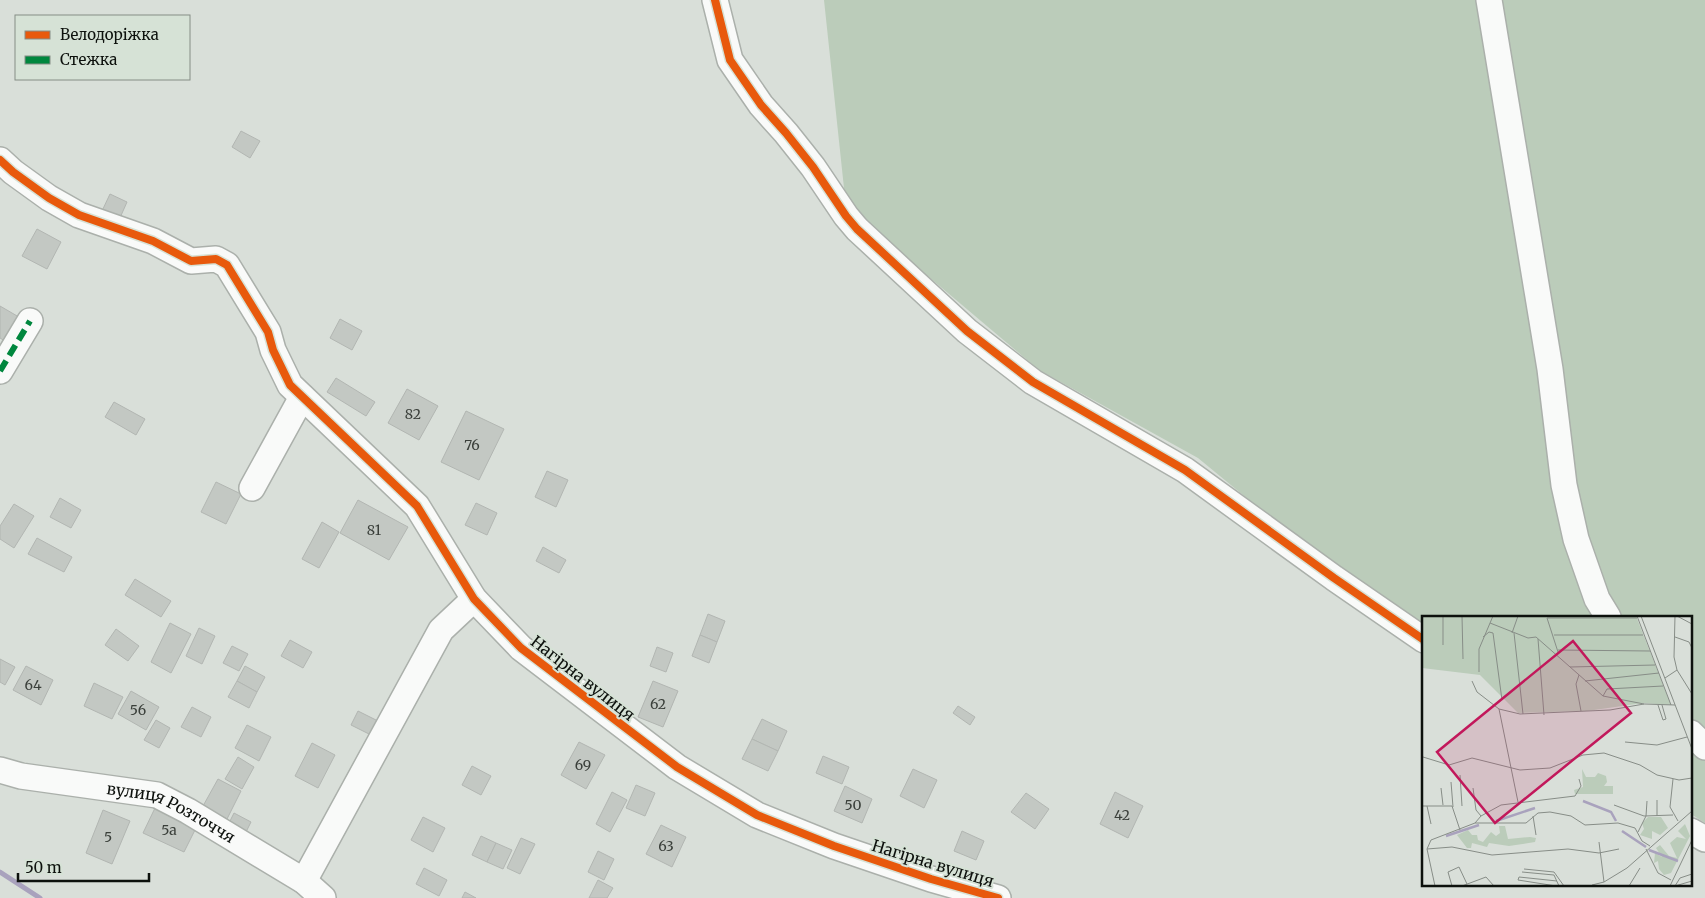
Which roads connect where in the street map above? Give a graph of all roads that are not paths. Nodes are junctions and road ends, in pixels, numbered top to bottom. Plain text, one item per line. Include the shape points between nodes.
1 (715, 0) edge
2 (1489, 0) edge
3 (0, 160) edge
4 (30, 321) dead end
5 (0, 371) edge
6 (302, 397) junction
7 (252, 488) dead end
8 (474, 599) junction
9 (1607, 616) edge
10 (1422, 639) edge
11 (1692, 734) edge
12 (1705, 747) edge
13 (0, 770) edge
14 (1692, 832) edge
15 (1705, 839) edge
16 (304, 882) junction
17 (323, 898) edge
18 (998, 898) edge

1 - 10 street via 730,60 761,105 813,167 846,216 967,331 1033,382 1185,470
2 - 9 street via 1550,369 1564,485 1576,539 1597,599
3 - 6 street, Нагірна вулиця via 49,198 79,215 152,241 192,261 216,259 227,265 268,332 272,350 290,386
4 - 5 street
6 - 7 street
6 - 8 street, Нагірна вулиця via 418,506
8 - 16 street via 441,630
8 - 18 street, Нагірна вулиця via 536,660 677,767 757,815 834,846
11 - 12 street
13 - 16 street, вулиця Розточчя via 21,776 156,795 188,810
14 - 15 street
16 - 17 street, вулиця Розточчя

